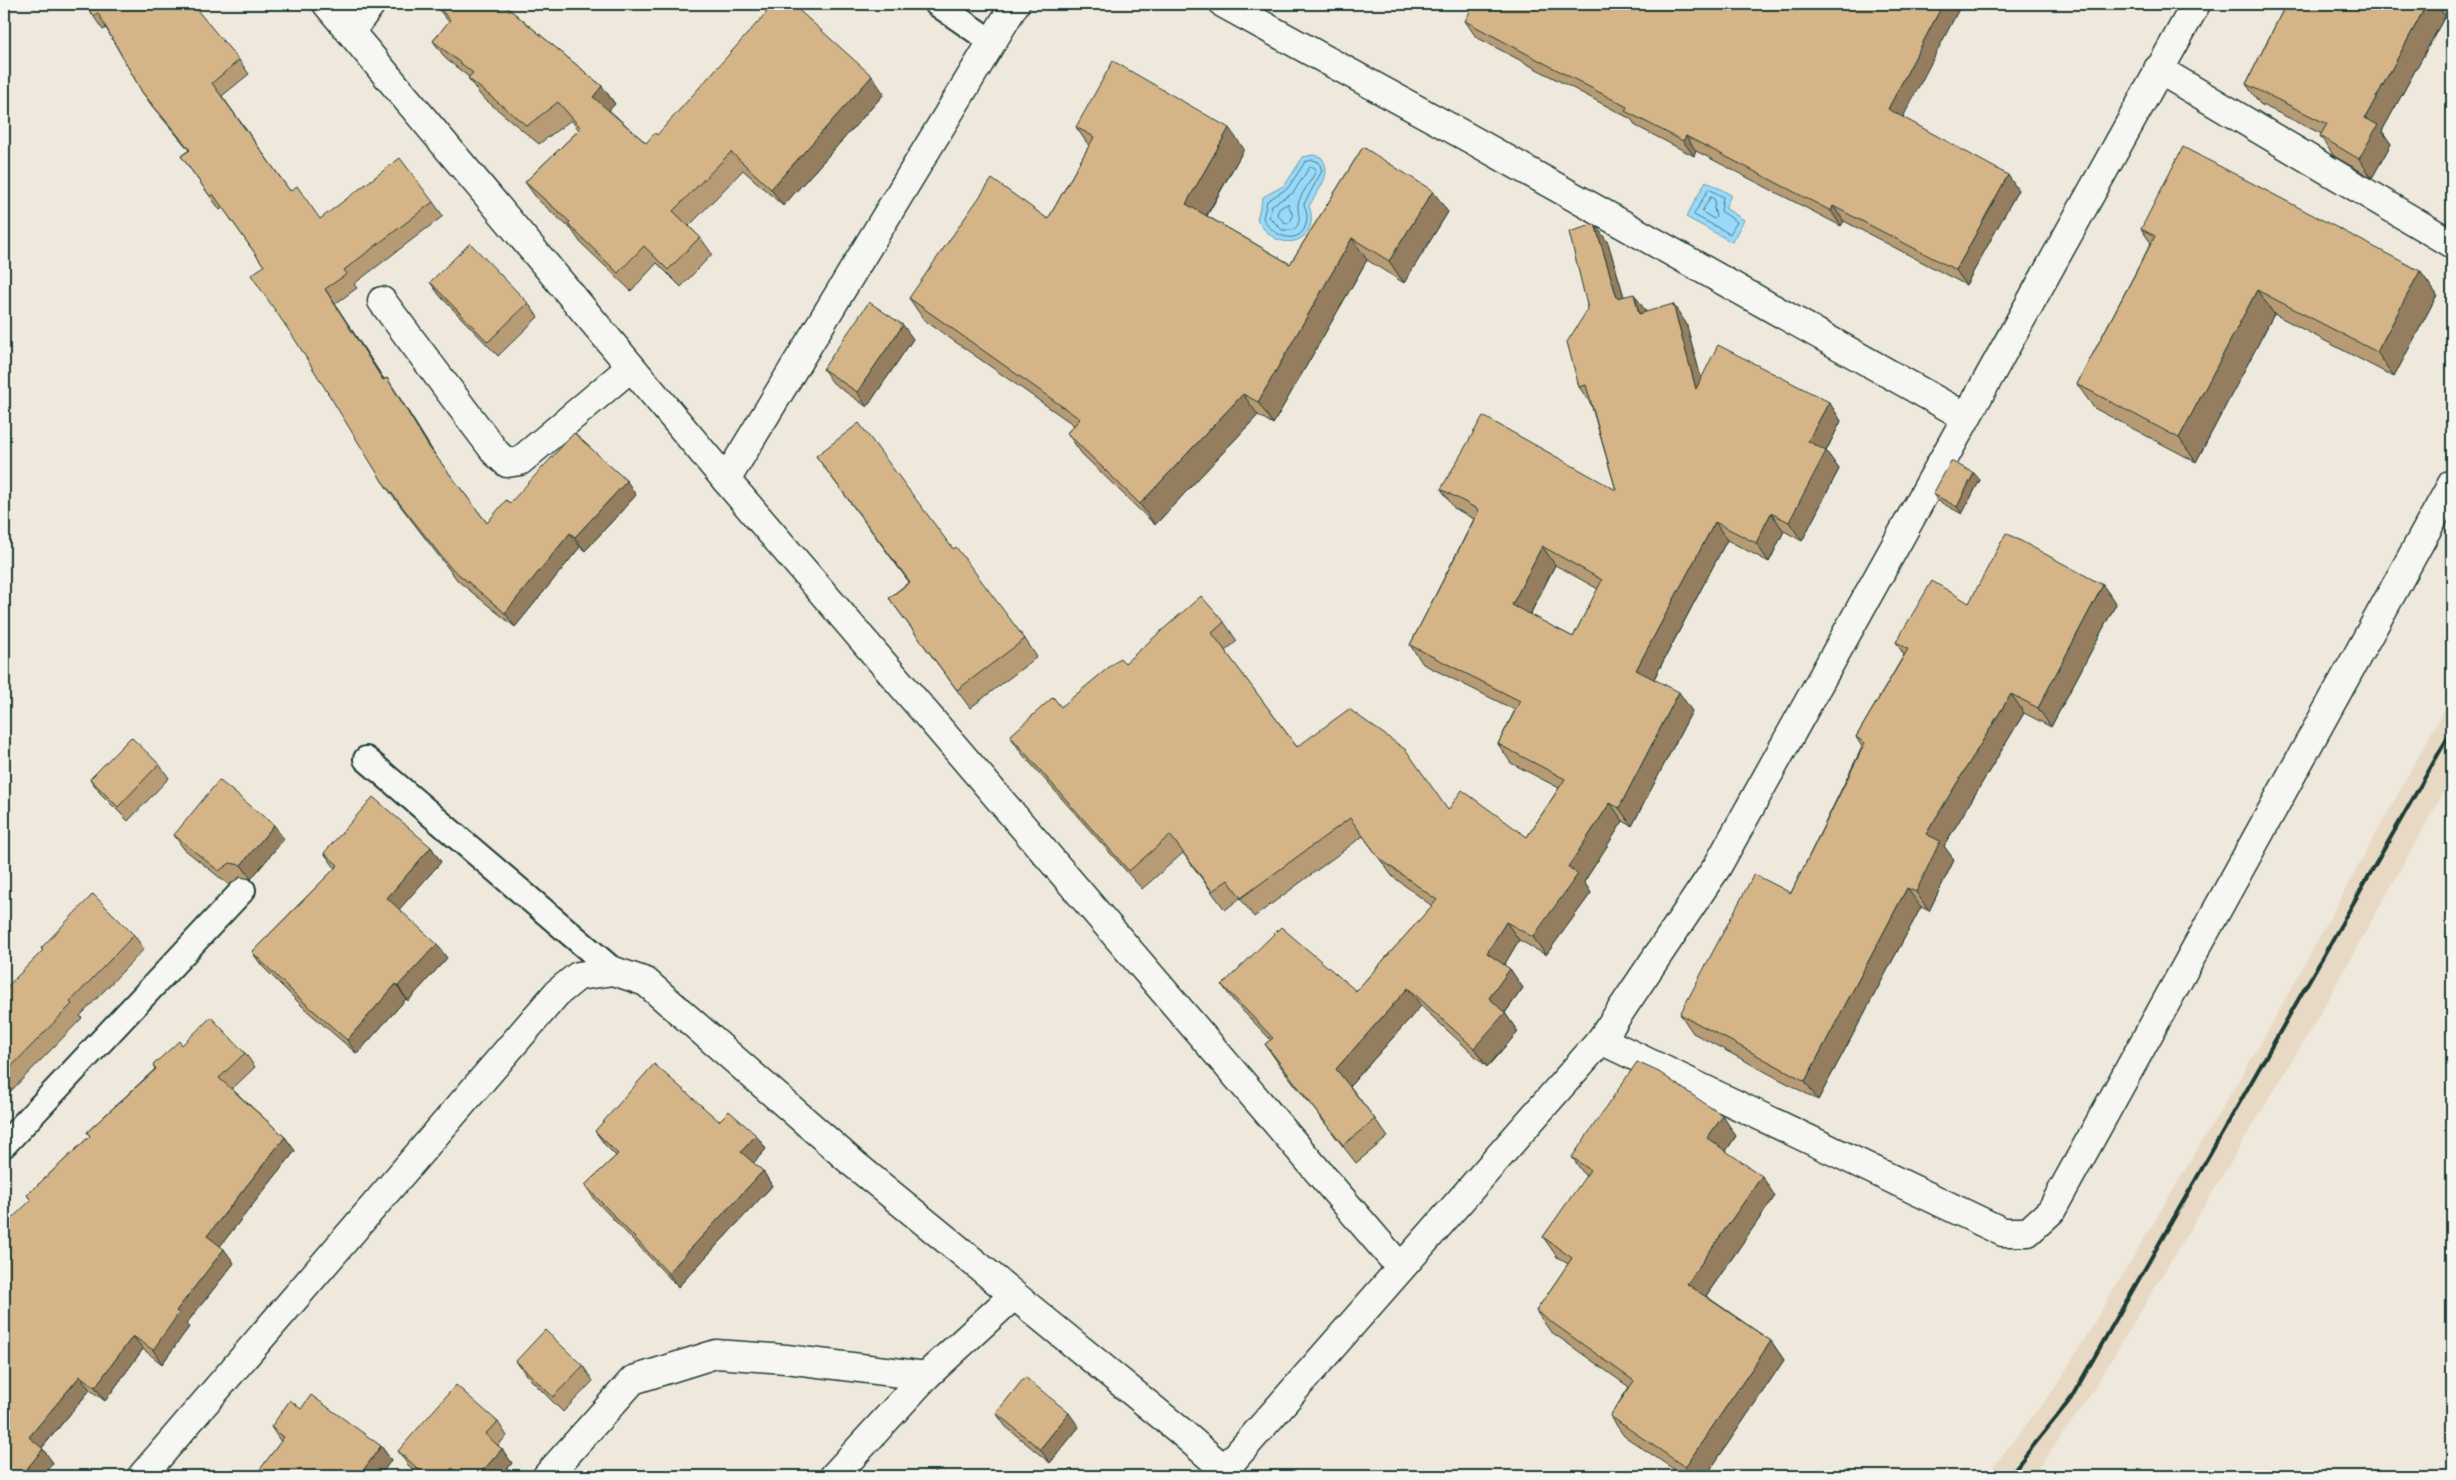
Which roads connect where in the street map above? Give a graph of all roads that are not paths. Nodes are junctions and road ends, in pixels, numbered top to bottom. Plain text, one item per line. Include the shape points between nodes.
1 (327, 4) edge
2 (371, 4) edge
3 (937, 4) edge
4 (1015, 4) edge
5 (1224, 4) edge
6 (2195, 4) edge
7 (350, 31) junction
8 (992, 42) junction
9 (2158, 69) junction
10 (2452, 244) edge
11 (382, 300) dead end
12 (631, 367) junction
13 (1966, 417) junction
14 (726, 480) junction
15 (2452, 484) edge
16 (366, 759) dead end
17 (244, 890) dead end
18 (614, 971) junction
19 (1601, 1040) junction
20 (4, 1145) edge
21 (1400, 1267) junction
22 (1013, 1296) junction
23 (926, 1376) junction
24 (1229, 1472) edge
25 (142, 1476) edge
26 (547, 1476) edge
27 (834, 1476) edge

1 - 7 street
2 - 7 street
3 - 8 lane
4 - 8 street
5 - 13 street via 1470,138
6 - 9 street
7 - 12 street
8 - 14 street
9 - 10 street
9 - 13 street
11 - 12 street via 507,464 520,460
12 - 14 street
13 - 19 street via 1717,867
14 - 21 street
15 - 19 street via 2051,1211 2028,1232 2003,1232
16 - 18 lane
17 - 20 lane
18 - 22 street via 646,982 854,1164
18 - 25 street via 578,976 557,993
19 - 21 street
21 - 24 street
22 - 23 street
22 - 24 street
23 - 26 street via 716,1354 633,1380
23 - 27 street

